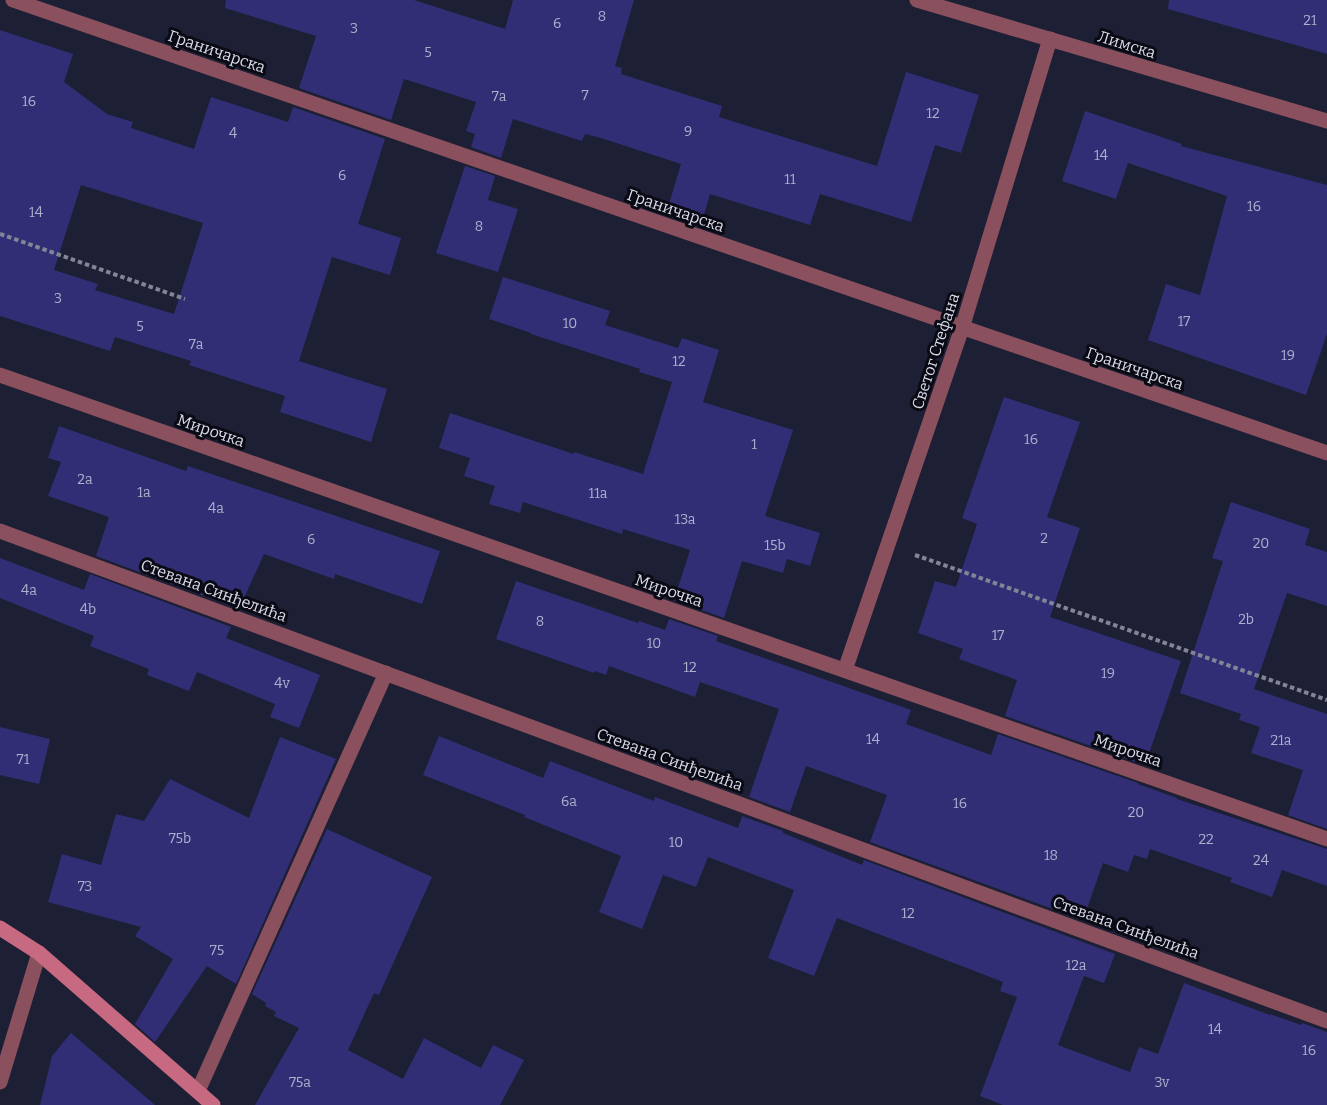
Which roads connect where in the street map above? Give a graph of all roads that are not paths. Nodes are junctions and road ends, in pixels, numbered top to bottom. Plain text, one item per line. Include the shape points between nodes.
1 (14, 0) edge
2 (917, 0) edge
3 (1050, 39) junction
4 (1327, 122) edge
5 (962, 328) junction
6 (0, 375) edge
7 (1327, 453) edge
8 (0, 531) edge
9 (845, 670) junction
10 (386, 673) junction
11 (1327, 839) edge
12 (0, 928) edge
13 (39, 953) junction
14 (1327, 1021) edge
15 (0, 1082) edge
16 (198, 1091) junction
17 (213, 1105) edge

1 - 5 street, Граничарска
2 - 3 street, Лимска
3 - 4 street, Лимска
3 - 5 street, Светог Стефана
5 - 7 street, Граничарска
5 - 9 street, Светог Стефана
6 - 9 street, Мирочка
8 - 10 street, Стевана Синђелића
9 - 11 street, Мирочка
10 - 14 street, Стевана Синђелића
10 - 16 street
12 - 13 street
13 - 15 street
13 - 16 street
16 - 17 street

